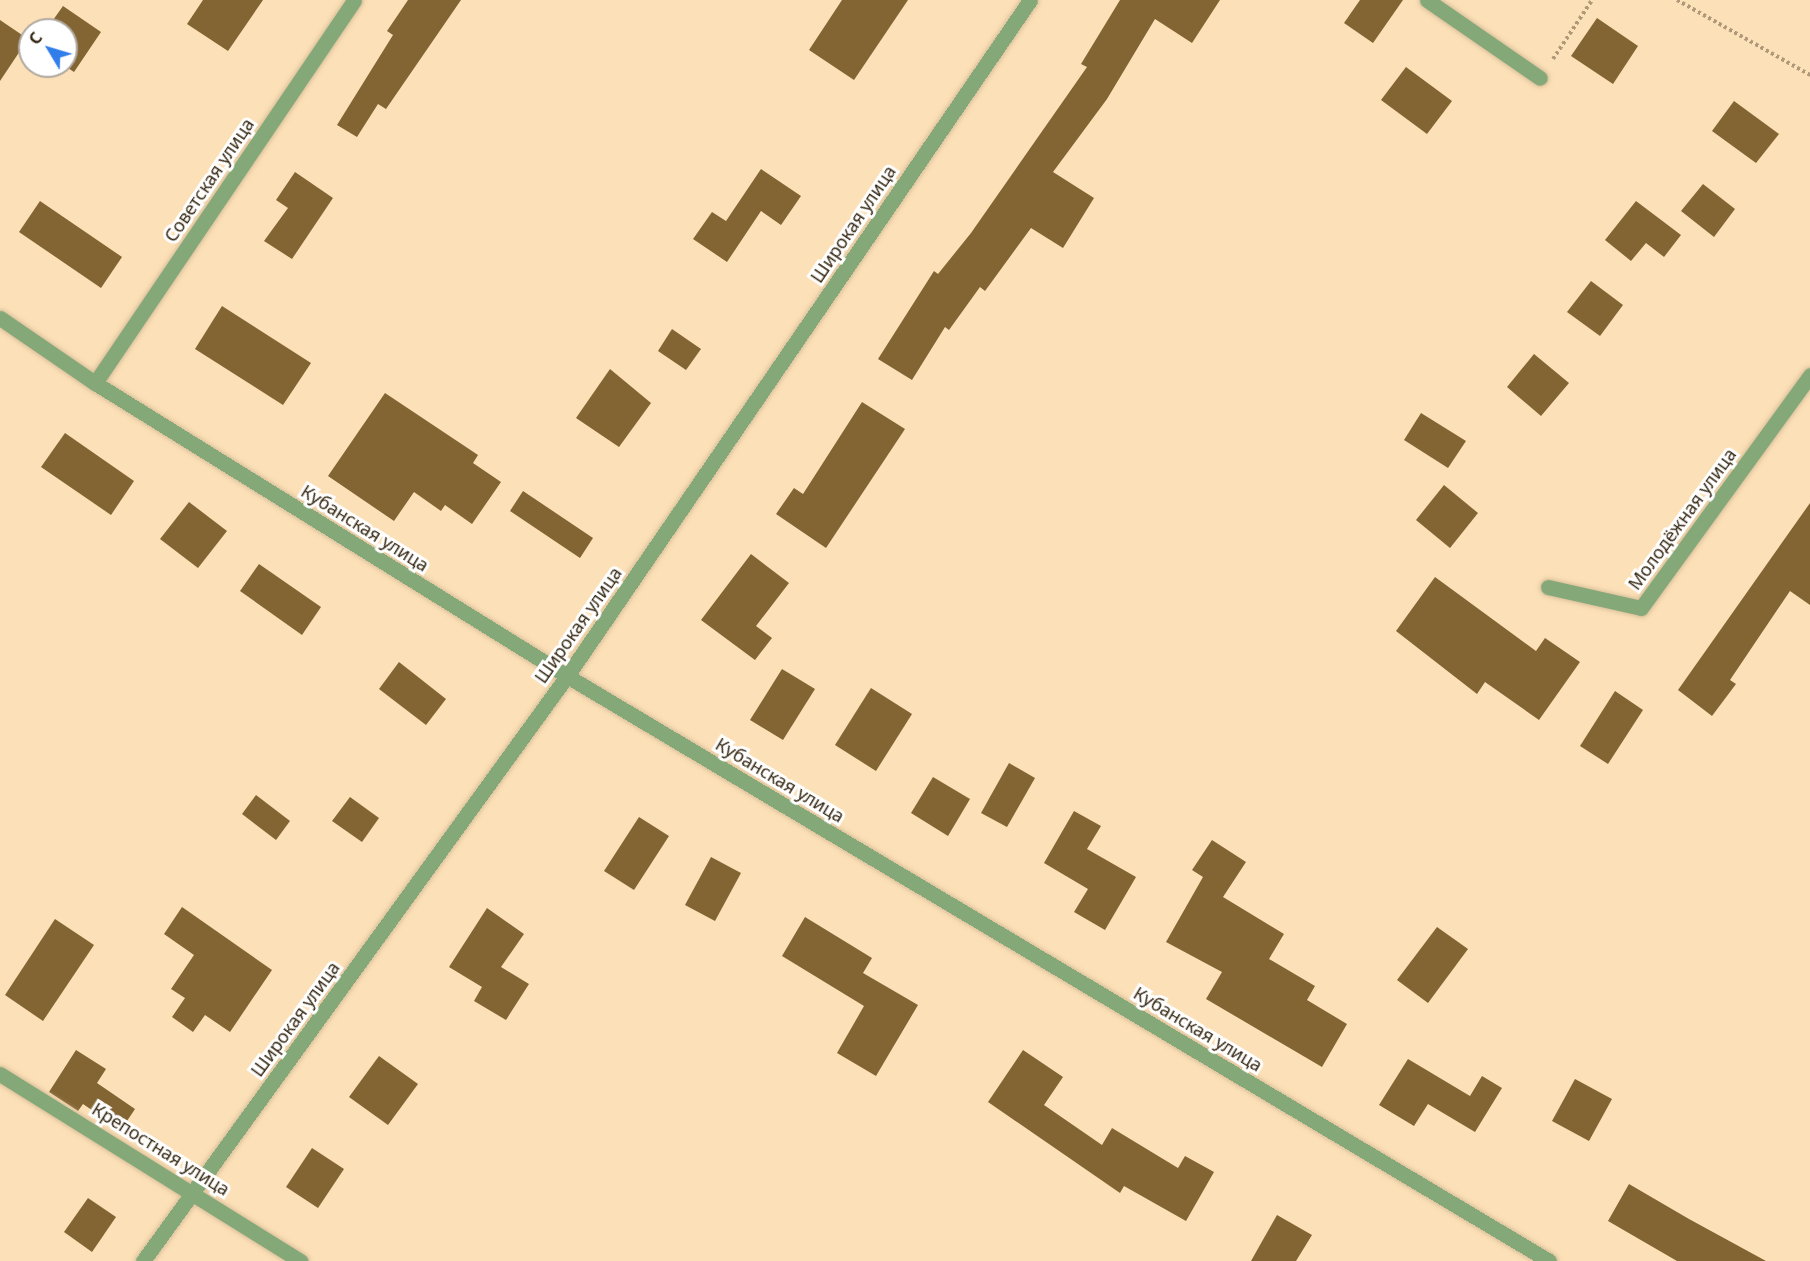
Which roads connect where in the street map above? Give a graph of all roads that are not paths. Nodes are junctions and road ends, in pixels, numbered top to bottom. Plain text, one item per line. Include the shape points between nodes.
1 (354, 0) edge
2 (1030, 0) edge
3 (1427, 0) edge
4 (1540, 78) road end
5 (0, 318) edge
6 (1810, 375) edge
7 (95, 383) junction
8 (1548, 587) dead end
9 (567, 676) junction
10 (0, 1074) edge
11 (195, 1191) junction
12 (143, 1261) edge
13 (300, 1261) edge
14 (1549, 1261) edge

1 - 7 street, Советская улица
2 - 9 street, Широкая улица
3 - 4 street
5 - 7 street, Кубанская улица
6 - 8 street, Молодёжная улица via 1641,608
7 - 9 street, Кубанская улица
9 - 11 street, Широкая улица
9 - 14 street, Кубанская улица
10 - 11 street, Крепостная улица
11 - 12 street, Широкая улица
11 - 13 street, Крепостная улица

